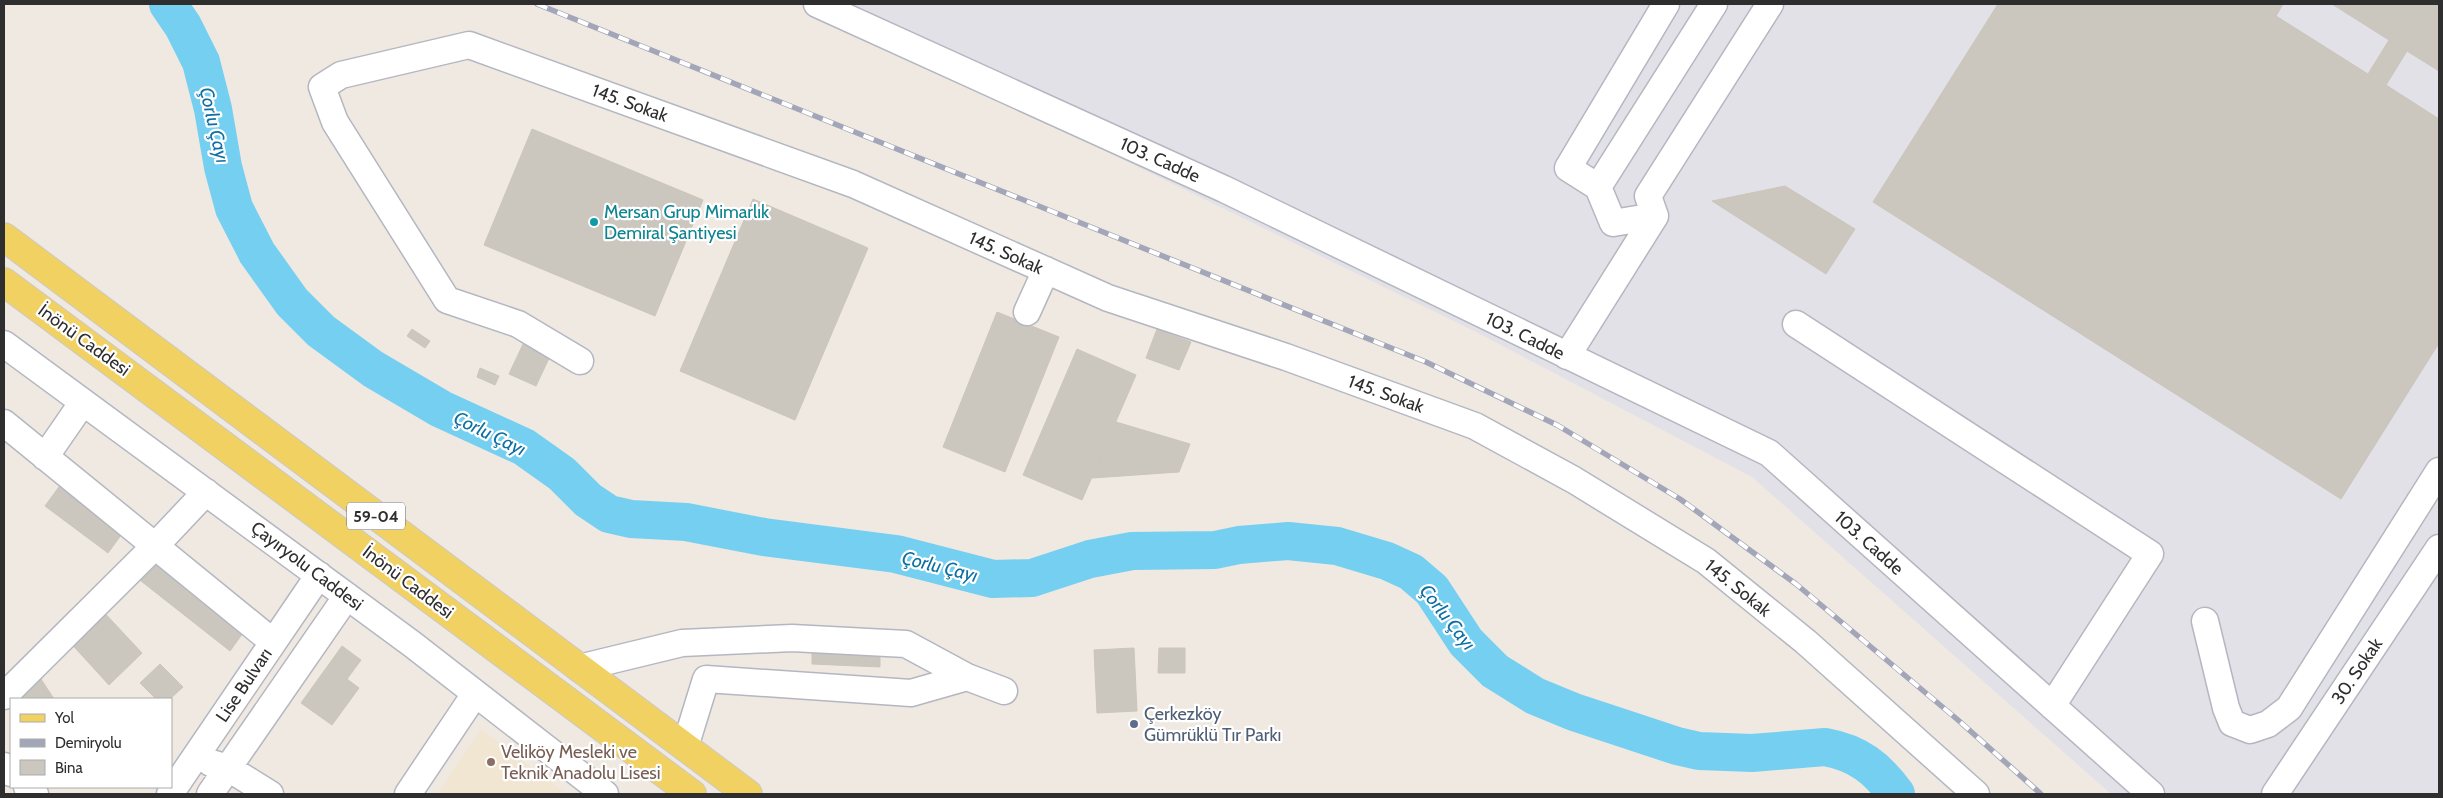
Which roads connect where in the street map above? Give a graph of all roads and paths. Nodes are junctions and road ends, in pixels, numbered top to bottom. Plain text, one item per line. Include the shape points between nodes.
1 (816, 4) edge
2 (1666, 4) edge
3 (1714, 4) edge
4 (1770, 4) edge
5 (1598, 187) junction
6 (1655, 216) junction
7 (4, 237) edge
8 (1046, 270) junction
9 (4, 282) edge
10 (1027, 312) dead end
11 (1796, 324) dead end
12 (4, 344) edge
13 (1568, 356) junction
14 (580, 360) dead end
15 (83, 402) junction
16 (4, 423) edge
17 (45, 457) junction
18 (2439, 471) edge
19 (206, 492) junction
20 (155, 546) junction
21 (2439, 548) edge
22 (319, 575) junction
23 (347, 596) junction
24 (2205, 621) dead end
25 (273, 642) junction
26 (579, 668) junction
27 (967, 677) junction
28 (1004, 690) dead end
29 (475, 694) junction
30 (4, 696) edge
31 (2052, 706) junction
32 (684, 747) junction
33 (195, 757) junction
34 (228, 768) junction
35 (170, 794) edge
36 (210, 794) edge
37 (270, 794) edge
38 (408, 794) edge
39 (605, 794) edge
40 (692, 794) edge
41 (748, 794) edge
42 (1976, 794) edge
43 (2151, 794) edge
44 (2275, 794) edge

1 - 13 street, 103. Cadde via 1224,189
2 - 5 street via 1568,168
3 - 5 street
4 - 6 street via 1648,196
5 - 6 street via 1613,223
6 - 13 street
7 - 26 main road, 59-04
8 - 10 street
8 - 14 street, 145. Sokak via 853,184 469,45 342,75 322,87 335,122 447,300 518,324
8 - 42 street, 145. Sokak via 1108,298 1286,357 1475,426 1574,480 1706,561 1806,642
9 - 40 main road, İnönü Caddesi / 59-04
11 - 31 street via 2150,554
12 - 15 street, Çayıryolu Caddesi
13 - 31 street, 103. Cadde via 1769,454
15 - 17 street
15 - 19 street, Çayıryolu Caddesi
16 - 17 street
17 - 20 street
18 - 24 street via 2289,708 2268,724 2250,730 2232,723
19 - 20 street
19 - 22 street, Çayıryolu Caddesi
20 - 25 street
20 - 30 street
21 - 44 street, 30. Sokak
22 - 23 street, Çayıryolu Caddesi
22 - 25 street, Lise Bulvarı
23 - 29 street, Çayıryolu Caddesi
23 - 34 street, Lise Bulvarı
25 - 33 street, Lise Bulvarı
26 - 27 street via 682,643 792,638 906,644
26 - 32 main road, 59-04
27 - 28 street
27 - 32 street via 911,693 706,679
29 - 38 street
29 - 39 street, Çayıryolu Caddesi
31 - 43 street, 103. Cadde
32 - 41 main road, 59-04
33 - 34 street
33 - 35 street, Lise Bulvarı
34 - 36 street, Lise Bulvarı
34 - 37 street

